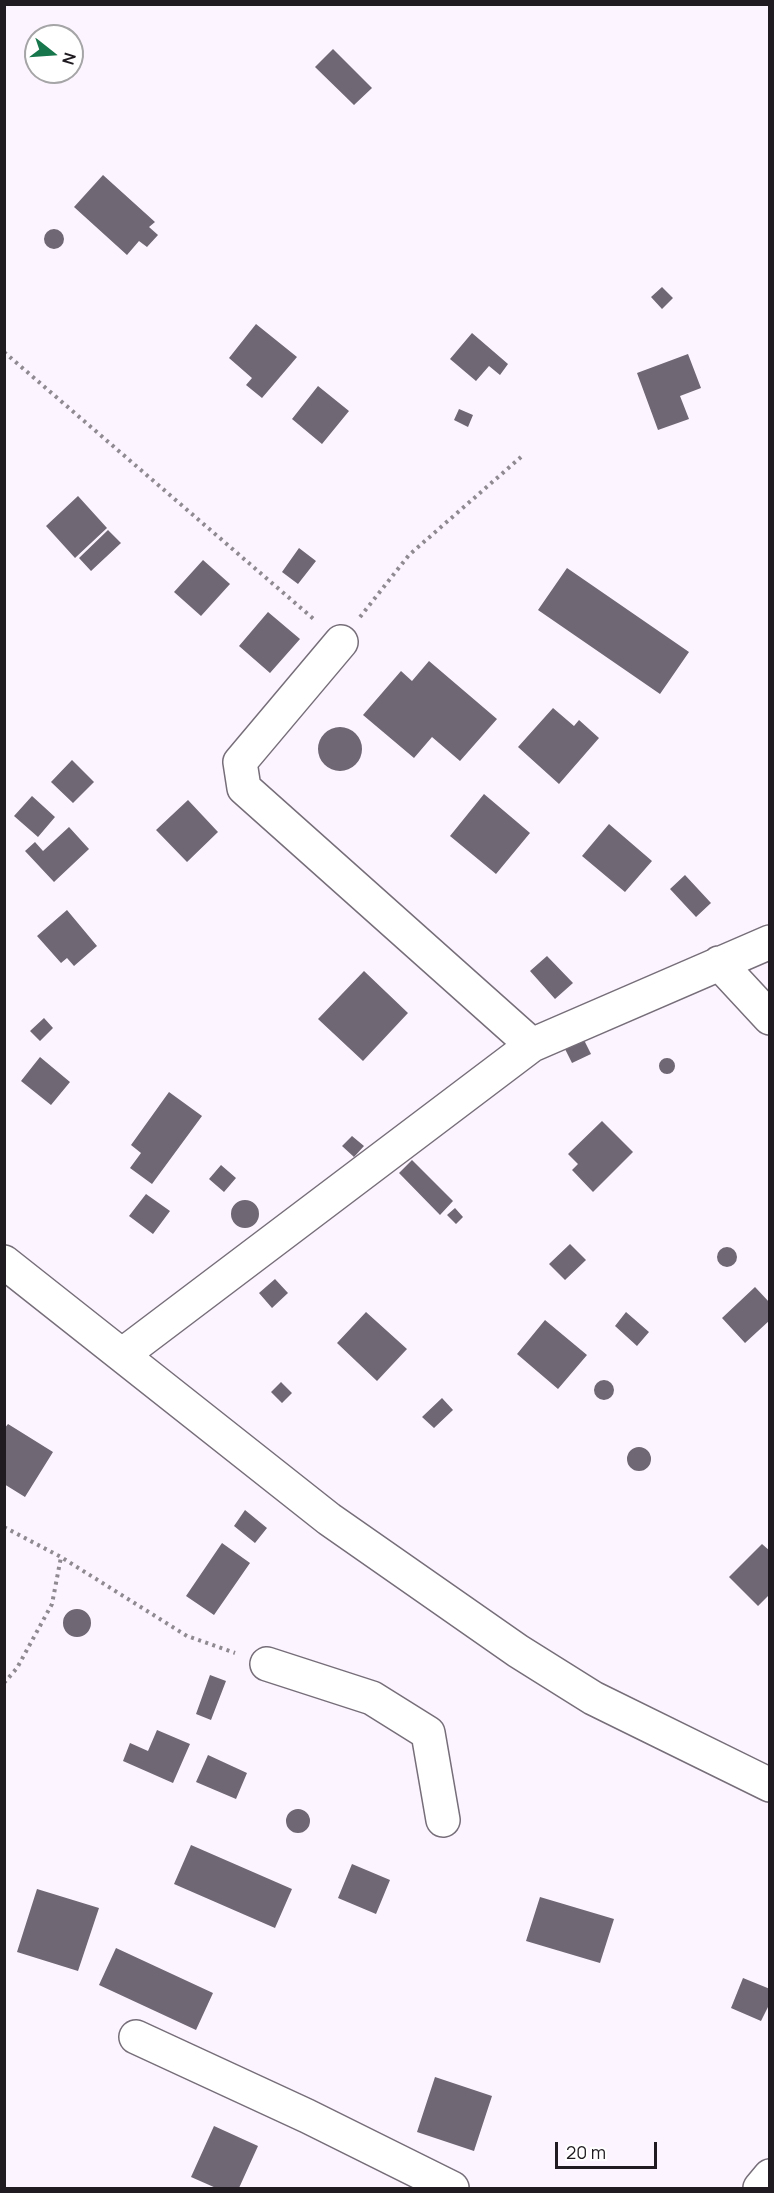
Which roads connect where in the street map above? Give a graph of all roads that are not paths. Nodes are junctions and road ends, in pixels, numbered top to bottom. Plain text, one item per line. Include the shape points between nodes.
1 (340, 642) road end
2 (770, 942) edge
3 (720, 963) junction
4 (770, 1018) edge
5 (532, 1045) junction
6 (4, 1262) edge
7 (122, 1355) junction
8 (267, 1664) road end
9 (770, 1785) edge
10 (443, 1820) dead end
11 (136, 2037) dead end
12 (770, 2176) edge
13 (452, 2188) edge
14 (760, 2188) edge

1 - 5 street via 240,762 244,788
2 - 3 street
3 - 4 street
3 - 5 street
5 - 7 street
6 - 7 street
7 - 9 street via 329,1519 518,1651 593,1698
8 - 10 street via 372,1698 428,1734
11 - 13 street
12 - 14 street

